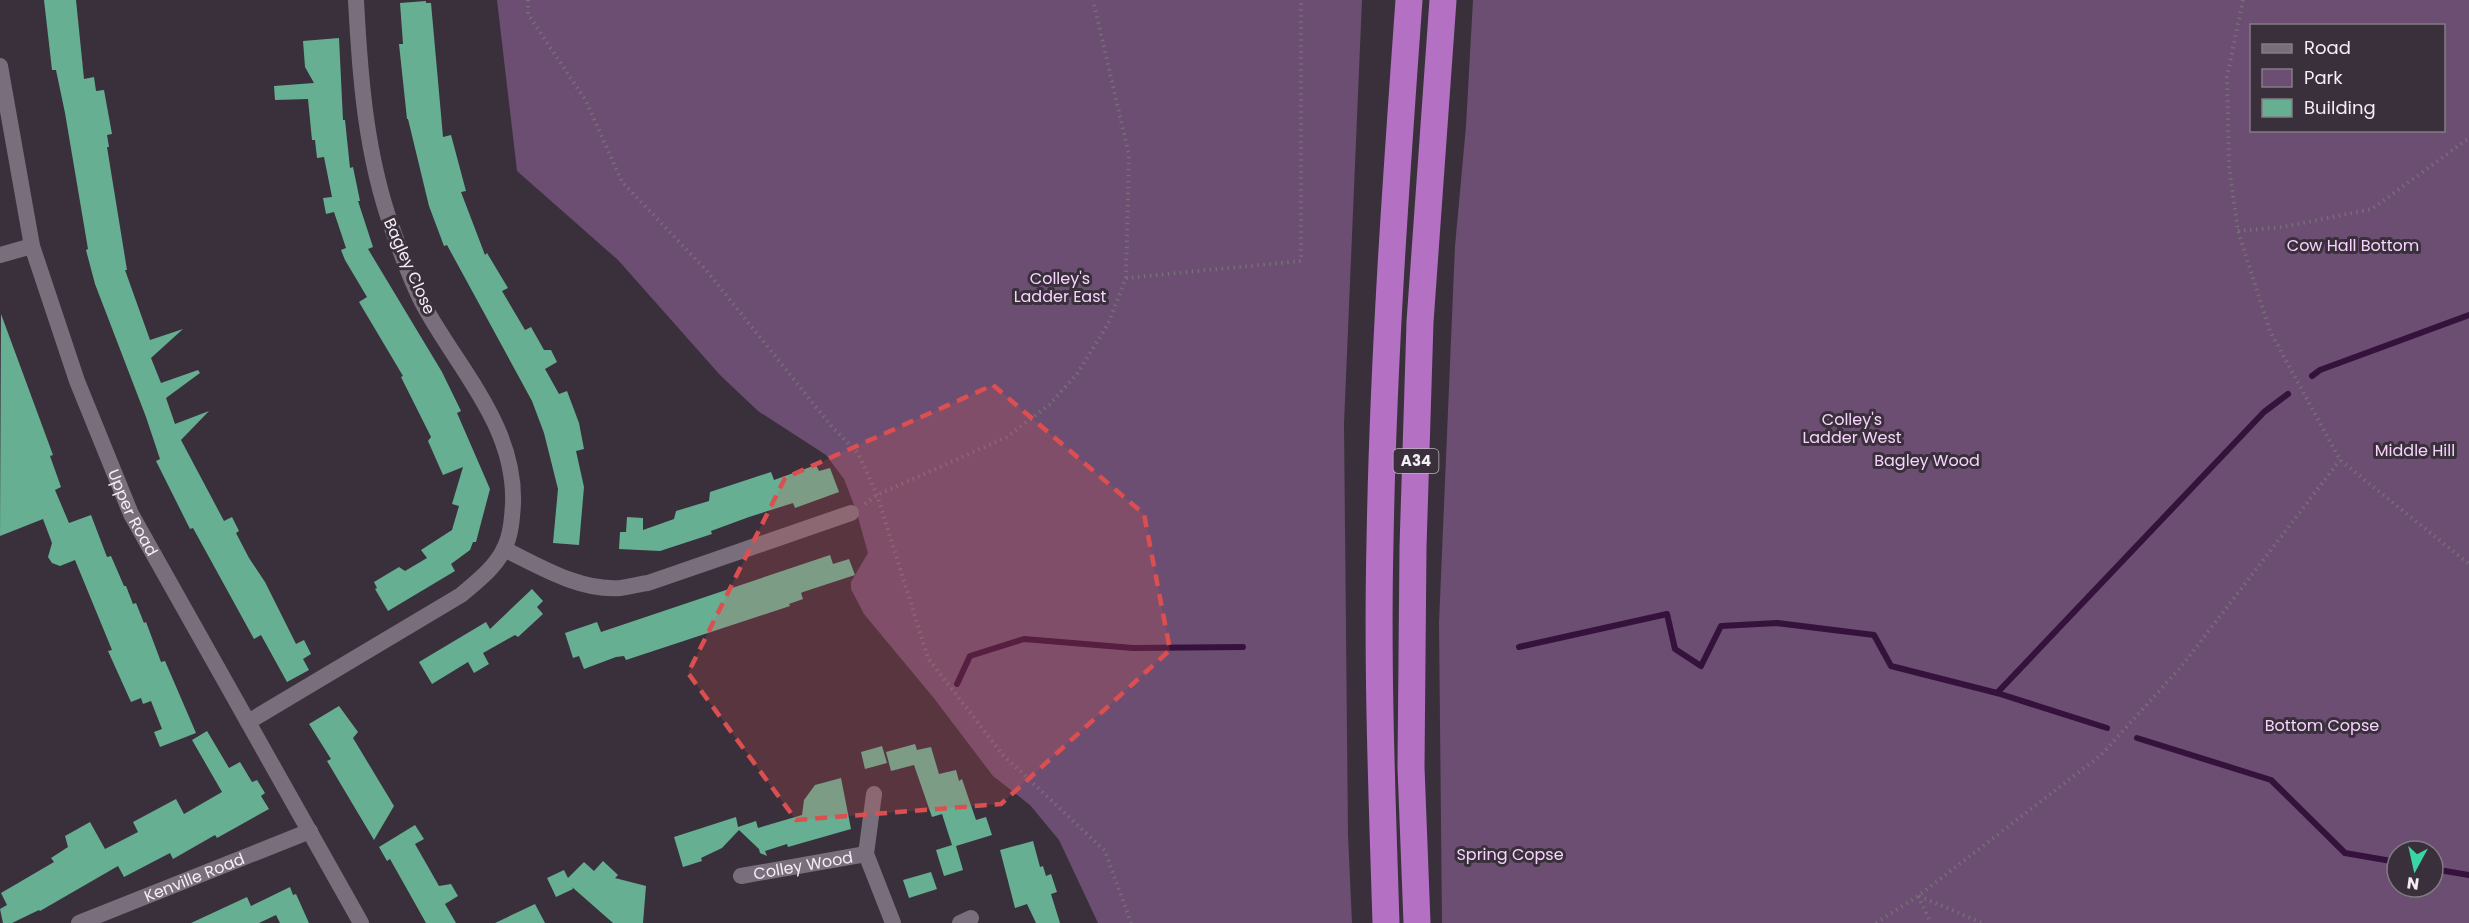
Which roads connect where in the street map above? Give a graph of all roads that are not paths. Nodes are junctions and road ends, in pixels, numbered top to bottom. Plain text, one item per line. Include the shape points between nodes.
1 (356, 0) edge
2 (1409, 0) edge
3 (1443, 0) edge
4 (0, 66) edge
5 (32, 246) junction
6 (0, 255) edge
7 (851, 513) road end
8 (504, 549) junction
9 (248, 722) junction
10 (874, 794) dead end
11 (310, 831) junction
12 (866, 854) junction
13 (741, 876) dead end
14 (79, 923) edge
15 (360, 923) edge
16 (892, 923) edge
17 (1386, 923) edge
18 (1417, 923) edge

1 - 8 street, Bagley Close via 365,120 377,186 423,304 487,404 505,447 513,489 512,523
2 - 17 highway, A34 via 1387,319 1380,543
3 - 18 highway, A34 via 1420,322 1413,535 1412,766
4 - 5 street, Upper Road
5 - 6 street
5 - 9 street, Upper Road via 77,381 130,514
7 - 8 street via 648,583 619,588 560,576
8 - 9 street, Bagley Close via 488,572 461,595
9 - 11 street, Upper Road
10 - 12 street, Colley Wood
11 - 14 street, Kenville Road
11 - 15 street, Upper Road
12 - 13 street, Colley Wood
12 - 16 street, Colley Wood

